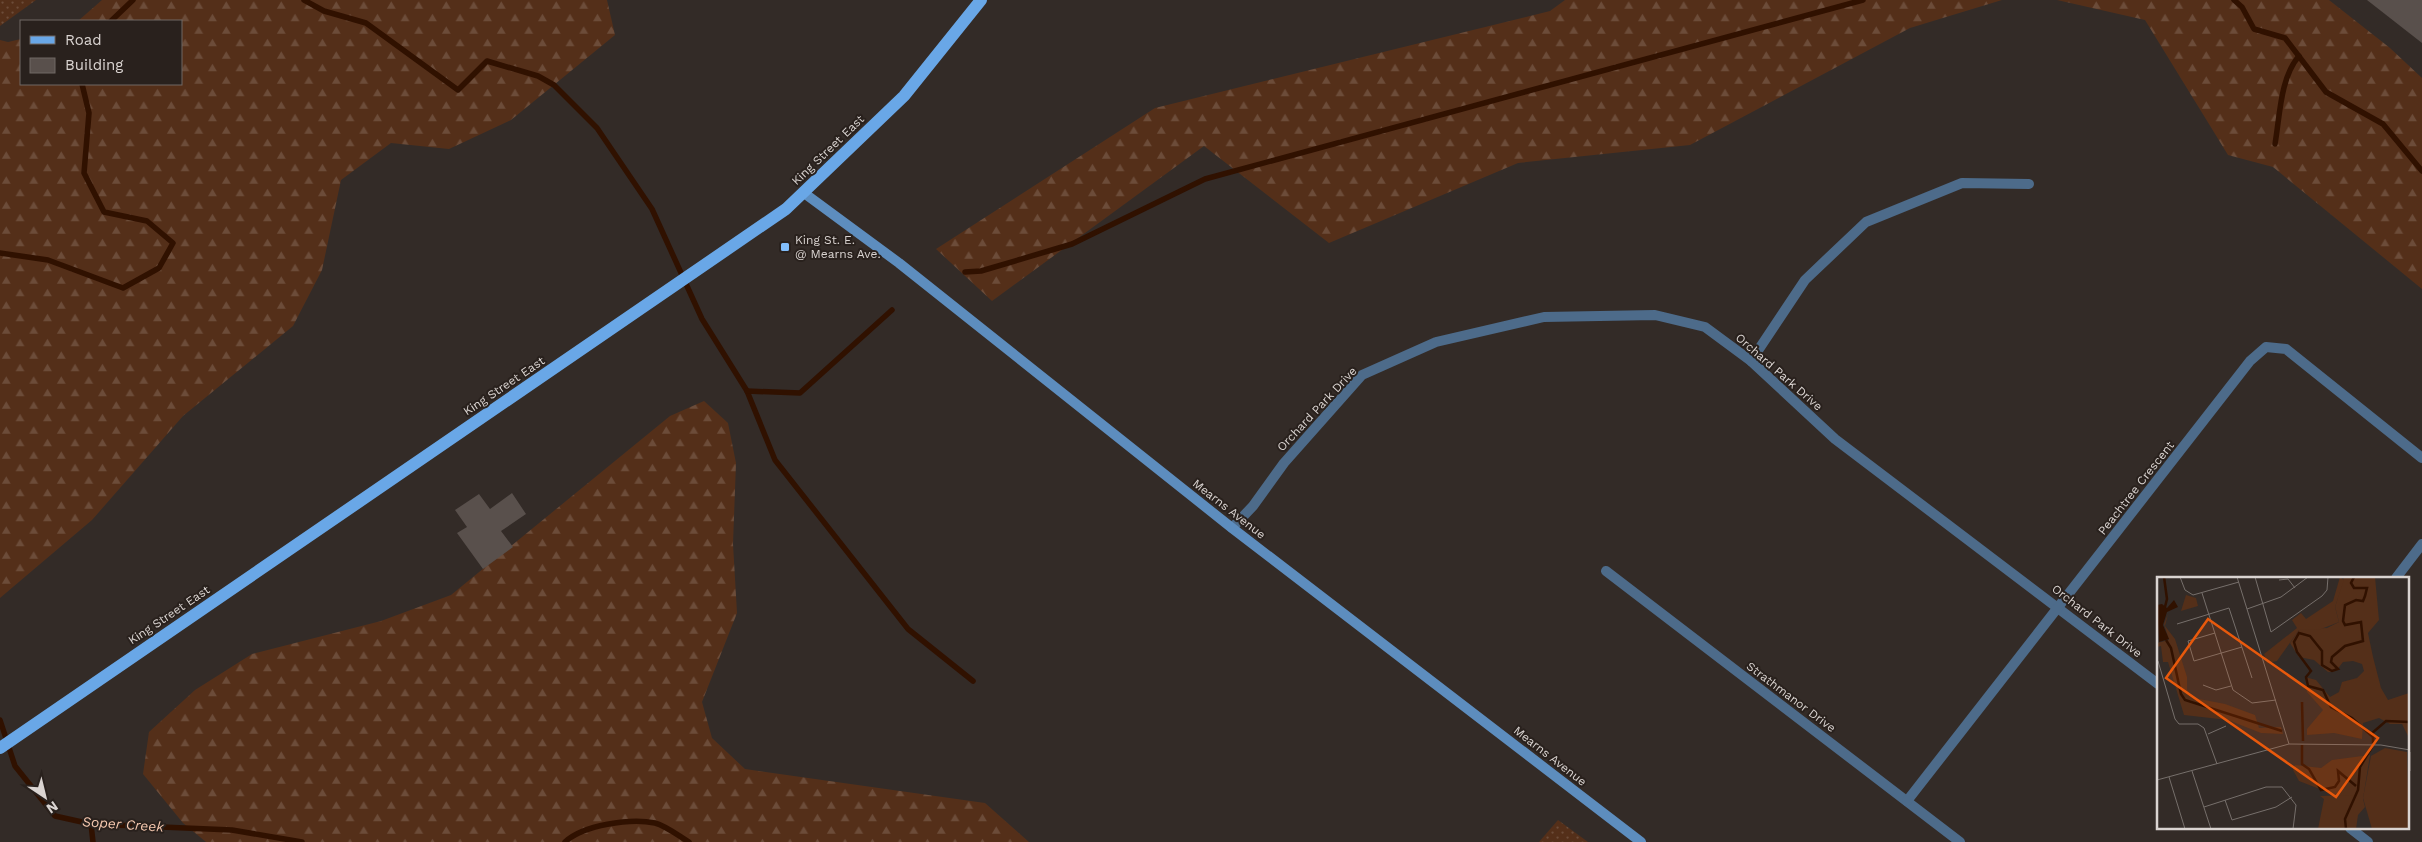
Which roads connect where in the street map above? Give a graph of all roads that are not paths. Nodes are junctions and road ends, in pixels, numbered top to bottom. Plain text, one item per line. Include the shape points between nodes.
1 (981, 0) edge
2 (2029, 184) dead end
3 (804, 192) junction
4 (1750, 361) junction
5 (2422, 458) edge
6 (1232, 528) junction
7 (2422, 544) edge
8 (1606, 571) dead end
9 (2397, 577) edge
10 (2060, 607) junction
11 (2157, 683) edge
12 (0, 748) edge
13 (1907, 801) junction
14 (2353, 830) edge
15 (1641, 842) edge
16 (1960, 842) edge
17 (2368, 842) edge

1 - 3 main road, King Street East via 904,96
2 - 4 street via 1962,183 1866,222 1805,280
3 - 6 street, Mearns Avenue via 899,263
3 - 12 main road, King Street East via 786,209 716,258
4 - 6 street, Orchard Park Drive via 1705,327 1655,315 1544,317 1436,342 1362,375
4 - 10 street, Orchard Park Drive via 1835,439
5 - 10 street, Peachtree Crescent via 2286,349 2266,346 2250,361
6 - 15 street, Mearns Avenue
7 - 9 street
8 - 13 street, Strathmanor Drive
10 - 11 street, Orchard Park Drive
10 - 13 street, Peachtree Crescent
13 - 16 street, Strathmanor Drive
14 - 17 street

